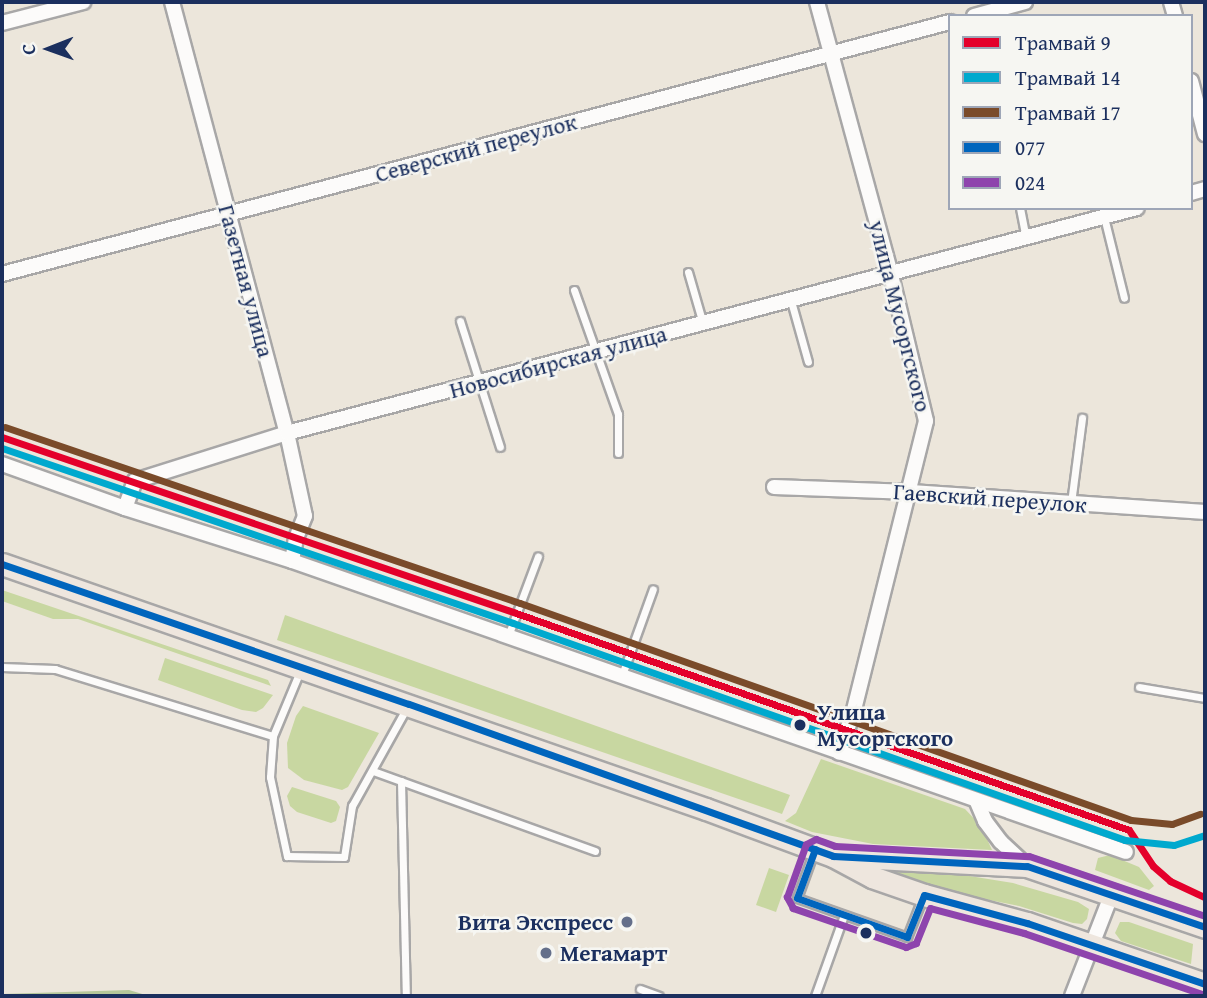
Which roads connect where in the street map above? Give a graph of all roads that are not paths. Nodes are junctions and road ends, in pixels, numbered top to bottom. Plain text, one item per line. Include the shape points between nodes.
1 (83, 2) edge
2 (172, 2) edge
3 (817, 2) edge
4 (1025, 2) edge
5 (994, 6) edge
6 (978, 14) edge
7 (2, 23) edge
8 (948, 23) edge
9 (831, 54) junction
10 (1193, 89) edge
11 (1205, 134) edge
12 (1020, 210) edge
13 (1130, 210) edge
14 (228, 213) junction
15 (1104, 218) junction
16 (1027, 238) junction
17 (688, 272) dead end
18 (2, 274) edge
19 (891, 275) junction
20 (573, 290) dead end
21 (1124, 298) dead end
22 (791, 301) junction
23 (460, 320) dead end
24 (703, 324) junction
25 (596, 352) junction
26 (808, 362) dead end
27 (480, 382) junction
28 (1082, 418) dead end
29 (287, 433) junction
30 (500, 447) dead end
31 (618, 453) dead end
32 (2, 464) edge
33 (774, 487) dead end
34 (911, 492) junction
35 (1071, 504) junction
36 (125, 508) junction
37 (1205, 512) edge
38 (538, 556) dead end
39 (292, 561) junction
40 (2, 564) edge
41 (653, 589) dead end
42 (508, 637) junction
43 (2, 667) edge
44 (302, 667) junction
45 (622, 675) junction
46 (1139, 687) dead end
47 (1205, 698) edge
48 (409, 704) junction
49 (273, 736) junction
50 (839, 753) junction
51 (373, 771) junction
52 (401, 781) junction
53 (977, 802) junction
54 (595, 851) dead end
55 (1126, 852) dead end
56 (824, 853) junction
57 (1027, 866) junction
58 (924, 895) junction
59 (1111, 896) junction
60 (844, 915) junction
61 (1205, 927) edge
62 (1094, 946) junction
63 (1205, 984) edge
64 (640, 989) dead end
65 (406, 996) edge
66 (659, 996) edge
67 (816, 996) edge
68 (1072, 996) edge

1 - 7 street
2 - 14 street, Газетная улица
3 - 9 street, улица Мусоргского
4 - 5 street
5 - 6 street
8 - 9 street, Северский переулок
9 - 14 street, Северский переулок
9 - 19 street, улица Мусоргского
10 - 11 street
12 - 16 lane
13 - 15 street, Новосибирская улица
14 - 18 street, Северский переулок
14 - 29 street, Газетная улица
15 - 16 street, Новосибирская улица
15 - 21 lane
16 - 19 street, Новосибирская улица
17 - 24 lane
19 - 22 street, Новосибирская улица
19 - 34 street, улица Мусоргского via 926,421
20 - 25 lane
22 - 24 street, Новосибирская улица
22 - 26 lane
23 - 27 lane
24 - 25 street, Новосибирская улица
25 - 27 street, Новосибирская улица
25 - 31 lane via 618,414
27 - 29 street, Новосибирская улица
27 - 30 lane
28 - 35 lane
29 - 36 street, Новосибирская улица via 135,481
29 - 39 street, Газетная улица via 305,516
32 - 36 street
33 - 34 street, Гаевский переулок
34 - 35 street, Гаевский переулок
34 - 50 street, улица Мусоргского
35 - 37 street, Гаевский переулок
36 - 39 street
38 - 42 lane
39 - 42 street
40 - 44 main road
41 - 45 lane
42 - 45 street
43 - 49 lane via 55,668
44 - 48 main road
44 - 49 lane
45 - 50 street
46 - 47 lane
48 - 51 lane
48 - 56 main road
49 - 51 lane via 270,777 287,856 344,856 352,806
50 - 53 street
51 - 52 lane
52 - 54 lane
52 - 65 lane
53 - 55 street
53 - 57 street via 1001,842
56 - 57 main road
56 - 58 main road via 872,877
56 - 60 lane via 797,898
57 - 59 main road
58 - 60 lane via 907,937
58 - 62 main road
59 - 61 main road
59 - 62 street
60 - 67 lane
62 - 63 main road
62 - 68 street
64 - 66 lane

